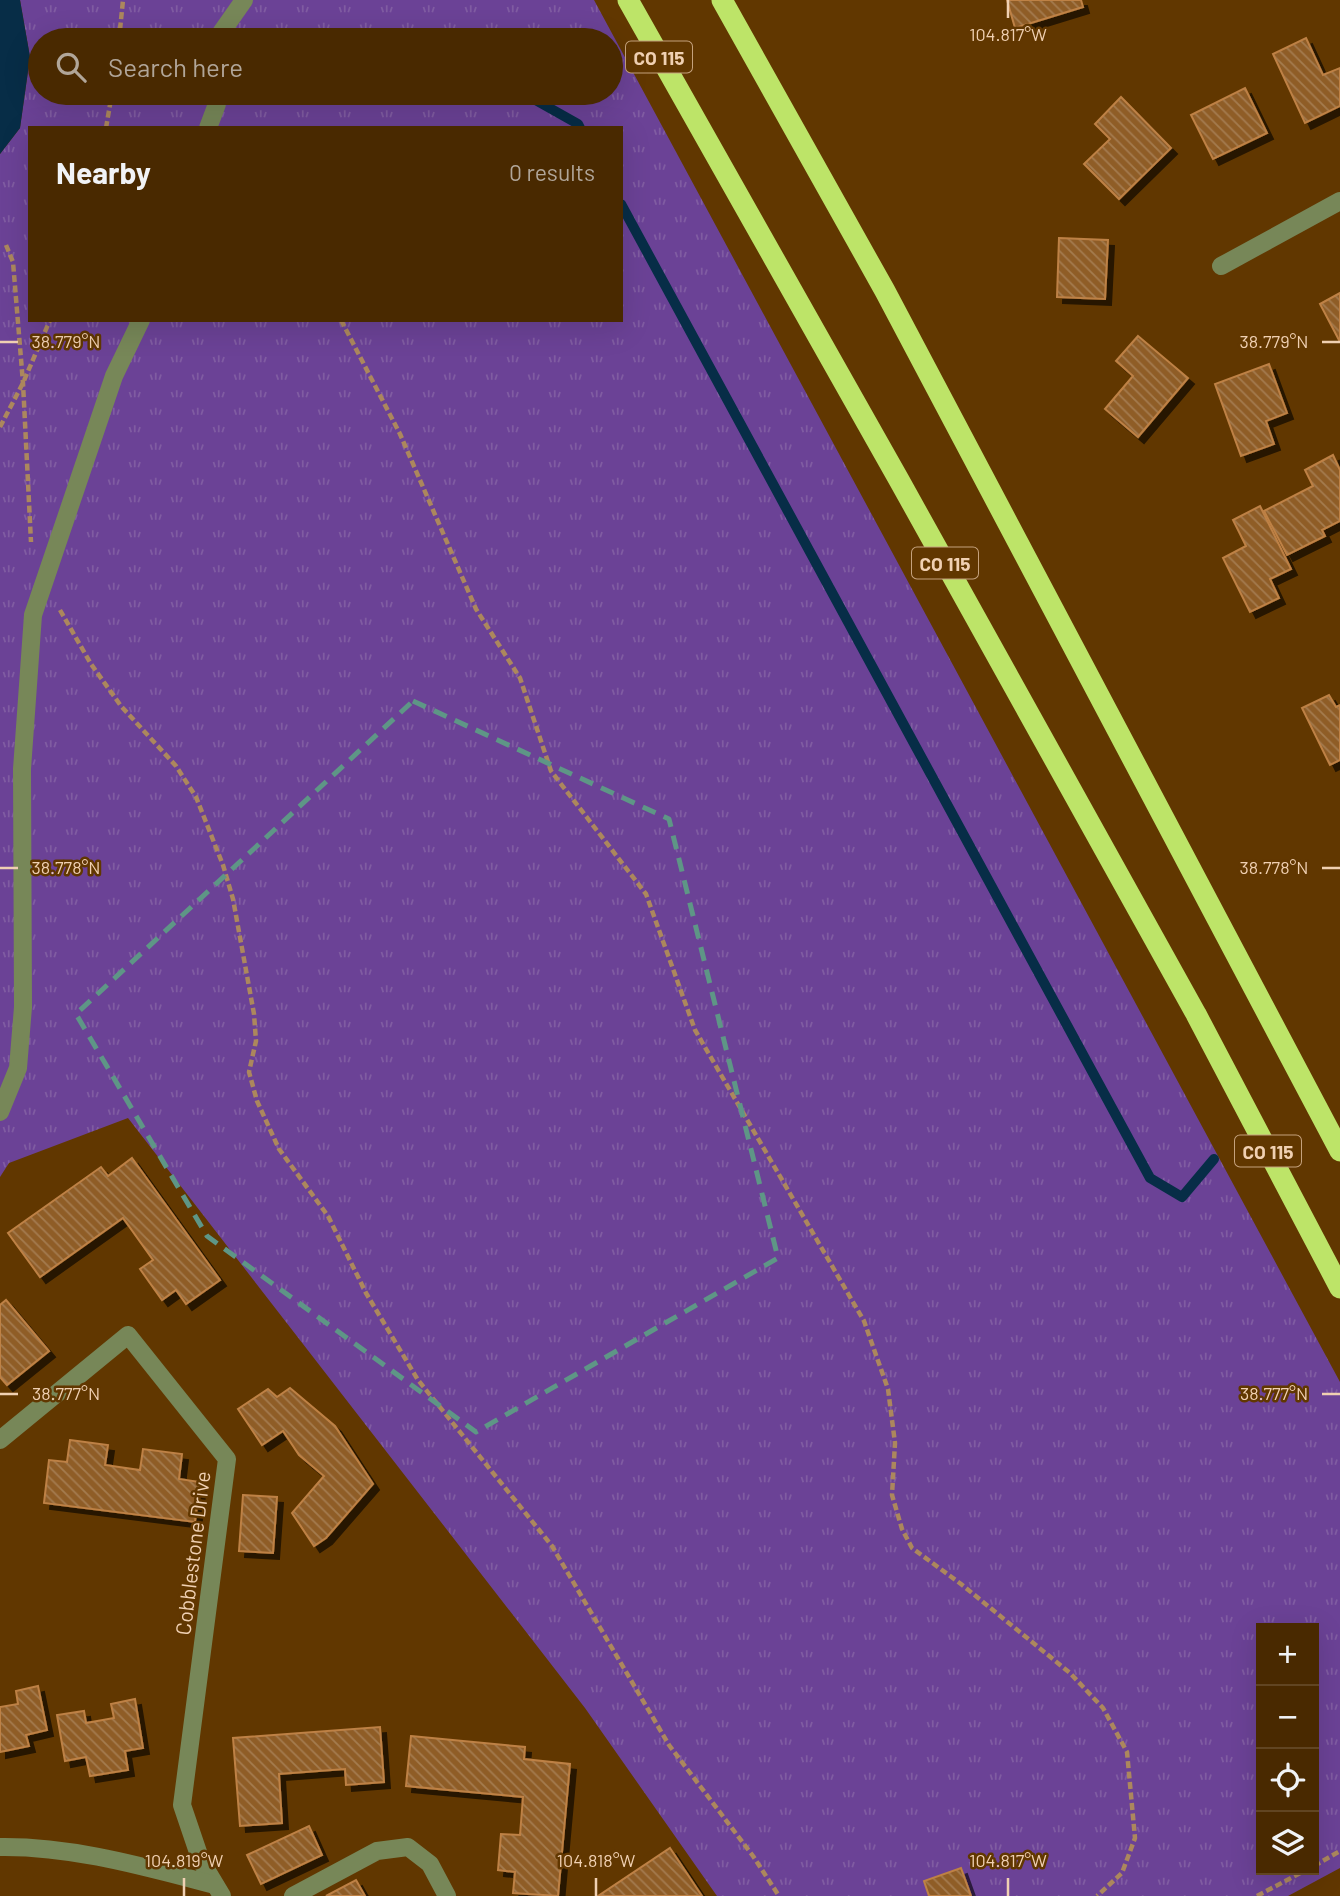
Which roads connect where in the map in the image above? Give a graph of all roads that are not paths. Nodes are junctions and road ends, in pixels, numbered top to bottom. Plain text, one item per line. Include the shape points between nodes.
1 (244, 0) edge
2 (628, 0) edge
3 (722, 0) edge
4 (224, 28) edge
5 (217, 105) edge
6 (209, 126) edge
7 (1340, 201) edge
8 (1221, 266) dead end
9 (140, 322) edge
10 (0, 1112) edge
11 (1340, 1151) edge
12 (1340, 1288) edge
13 (0, 1440) edge
14 (0, 1847) edge
15 (219, 1890) edge
16 (293, 1896) edge
17 (447, 1896) edge

1 - 4 street
2 - 12 highway, CO 115 via 1196,1014
3 - 11 highway, CO 115 via 885,291
5 - 6 street
7 - 8 street
9 - 10 street via 114,376 33,615 22,769 23,1007 18,1068
13 - 15 street, Cobblestone Drive via 128,1335 227,1459 182,1805 201,1861
14 - 15 street, Cobblestone Drive via 114,1860
16 - 17 street via 377,1851 408,1847 430,1864

